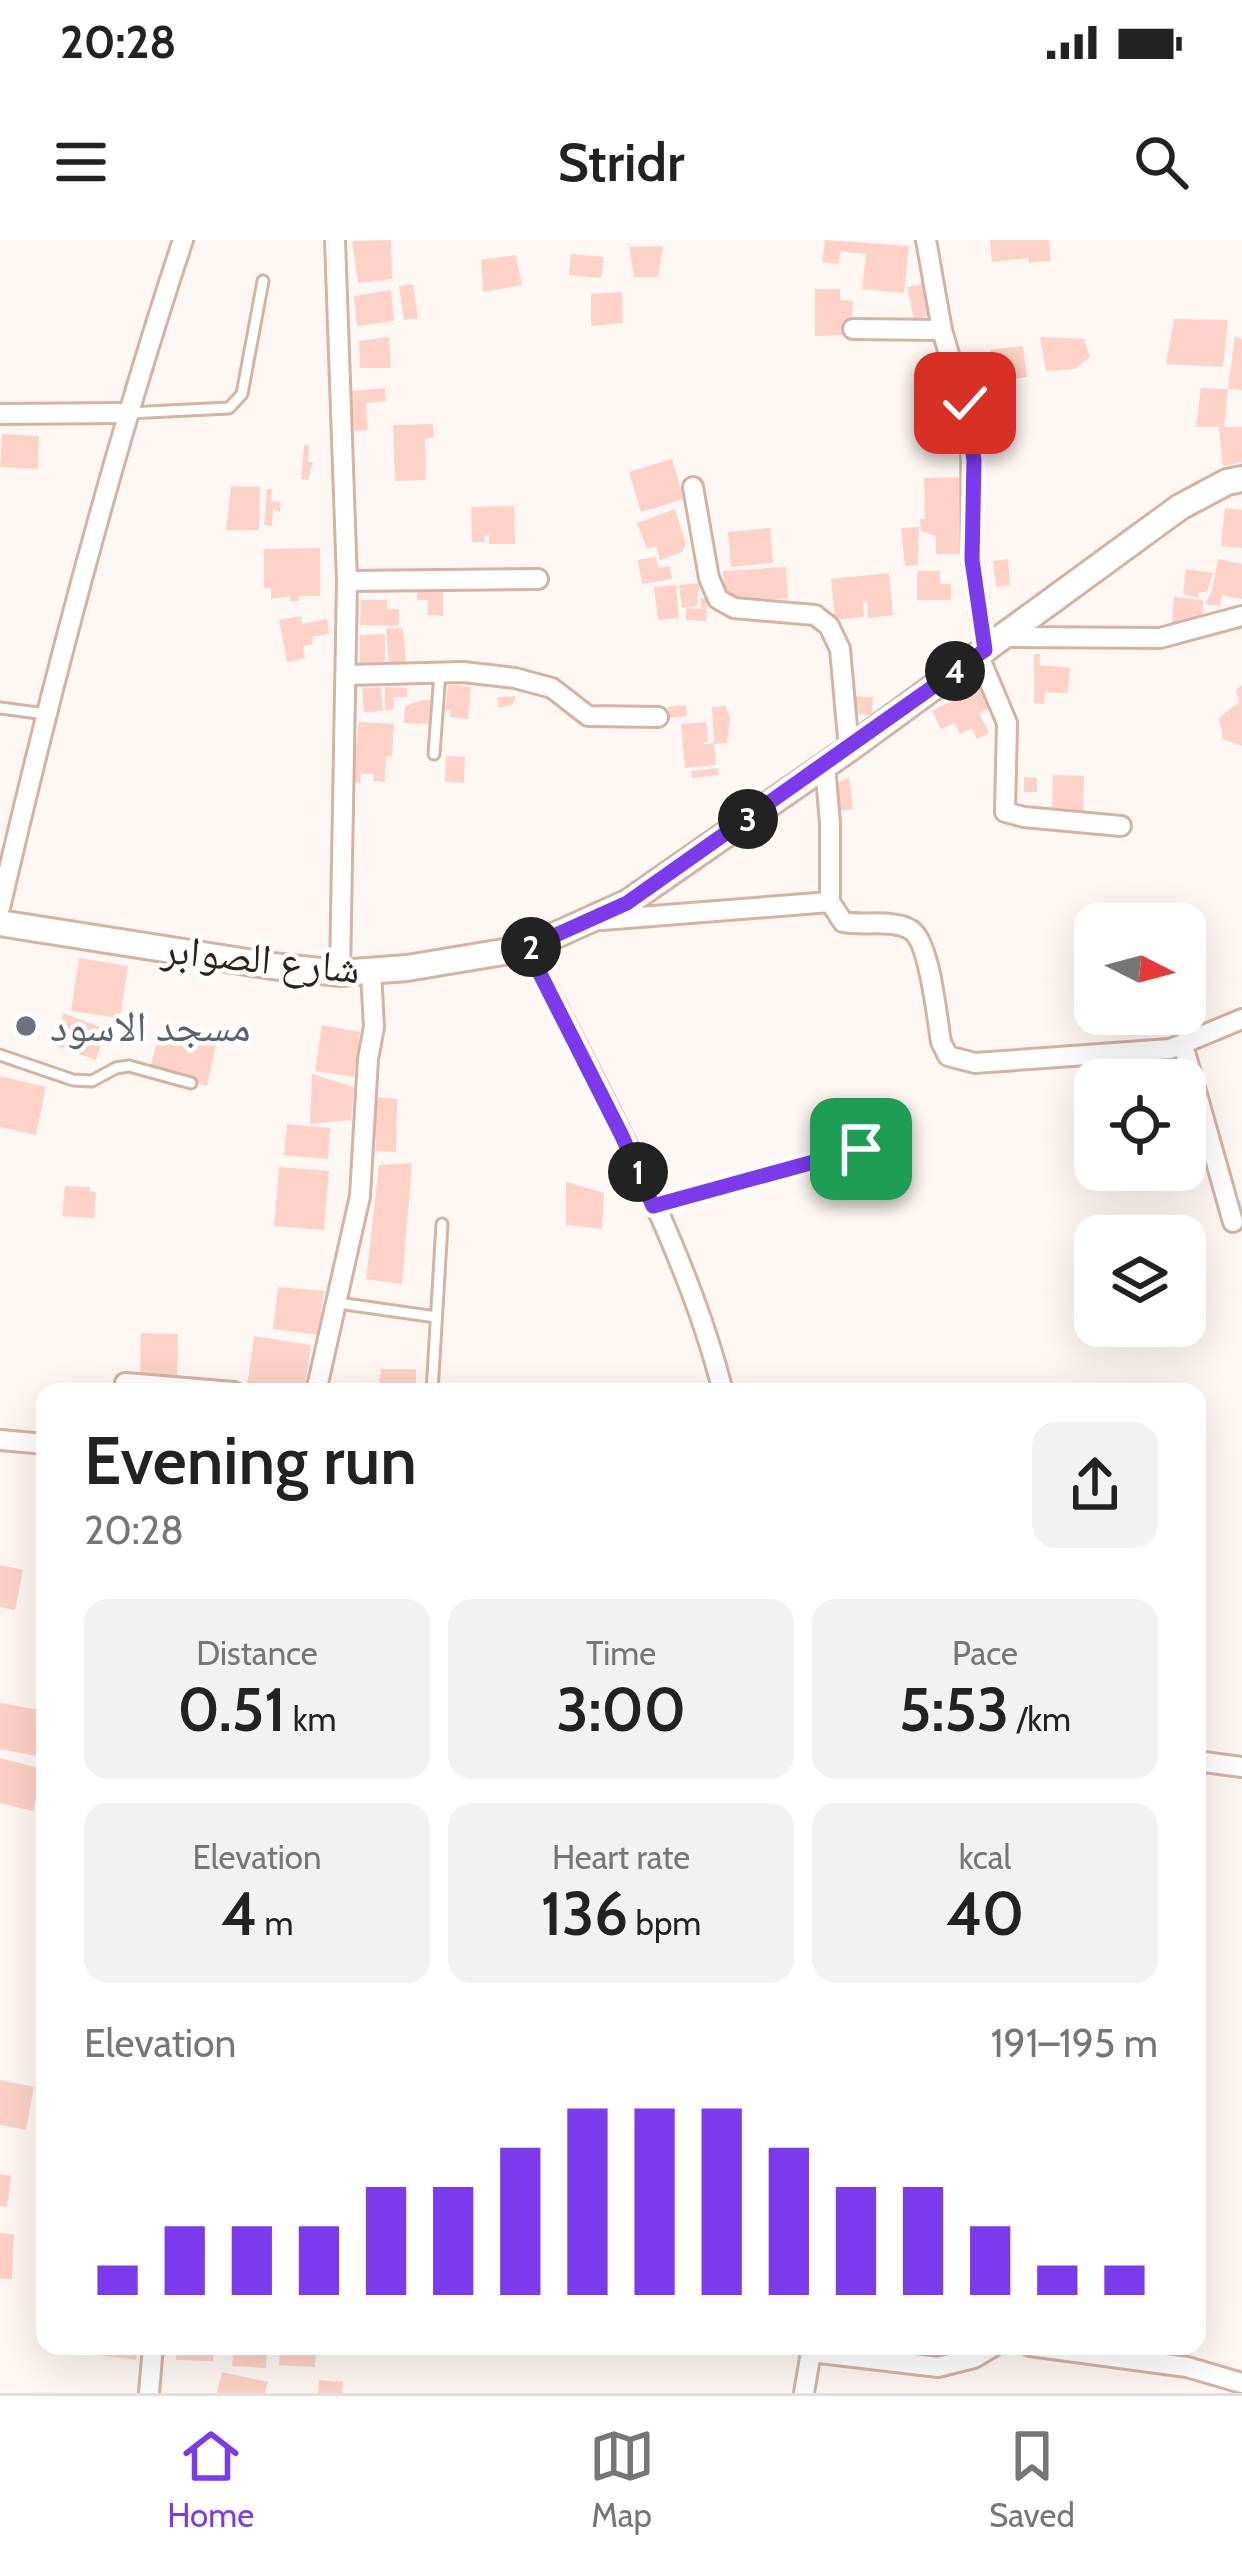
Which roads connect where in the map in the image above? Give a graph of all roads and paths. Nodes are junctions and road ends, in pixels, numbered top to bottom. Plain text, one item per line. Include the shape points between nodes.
1 (183, 240) edge
2 (335, 240) edge
3 (926, 240) edge
4 (263, 281) dead end
5 (853, 328) dead end
6 (943, 330) junction
7 (126, 413) junction
8 (0, 414) edge
9 (1242, 479) edge
10 (693, 488) dead end
11 (538, 579) dead end
12 (347, 581) junction
13 (1242, 616) edge
14 (988, 647) junction
15 (440, 672) junction
16 (347, 675) junction
17 (0, 708) edge
18 (45, 713) junction
19 (658, 717) dead end
20 (849, 748) junction
21 (434, 754) dead end
22 (825, 765) junction
23 (1121, 826) dead end
24 (830, 902) junction
25 (0, 908) edge
26 (596, 920) junction
27 (0, 923) edge
28 (527, 948) junction
29 (371, 972) junction
30 (340, 973) junction
31 (1242, 1018) edge
32 (1184, 1046) junction
33 (0, 1055) edge
34 (191, 1083) dead end
35 (861, 1149) dead end
36 (653, 1206) junction
37 (1233, 1222) dead end
38 (442, 1224) dead end
39 (338, 1303) junction
40 (436, 1318) junction
41 (318, 1383) edge
42 (432, 1383) edge
43 (720, 1383) edge
44 (0, 1439) edge
45 (36, 1443) edge
46 (1206, 1762) edge
47 (1242, 1767) edge
48 (152, 2355) edge
49 (811, 2355) edge
50 (854, 2355) edge
51 (977, 2355) edge
52 (1097, 2355) edge
53 (1242, 2383) edge
54 (149, 2393) edge
55 (804, 2393) edge

1 - 7 street
2 - 12 street
3 - 6 street
4 - 7 lane via 242,394 229,408
5 - 6 street
6 - 14 street via 971,430 972,560
7 - 8 street
7 - 18 street
9 - 14 street, شارع الصوابر via 1180,508
10 - 20 street via 718,599 734,608 815,615 829,626 840,650
11 - 12 street
12 - 16 street
13 - 14 street via 1160,638
14 - 20 street, شارع الصوابر
14 - 23 street via 1007,723 1005,812
15 - 16 street
15 - 19 street via 552,688 588,716
15 - 21 lane
16 - 30 street
17 - 18 lane
18 - 25 street
20 - 22 street, شارع الصوابر
22 - 24 street
22 - 26 street, شارع الصوابر
24 - 26 street
24 - 32 street via 843,922 899,926 918,938 941,1042 957,1061
26 - 28 street, شارع الصوابر
27 - 30 street, شارع الصوابر
28 - 29 street, شارع الصوابر
28 - 36 street
29 - 30 street, شارع الصوابر
29 - 39 street via 360,1196
31 - 32 street
32 - 37 street
33 - 34 lane via 73,1080 92,1082 129,1066
35 - 36 lane
36 - 43 street
38 - 40 lane
39 - 40 lane
39 - 41 street
40 - 42 lane
44 - 45 street
46 - 47 street
48 - 54 street
49 - 55 street
50 - 51 street via 938,2367
52 - 53 street

